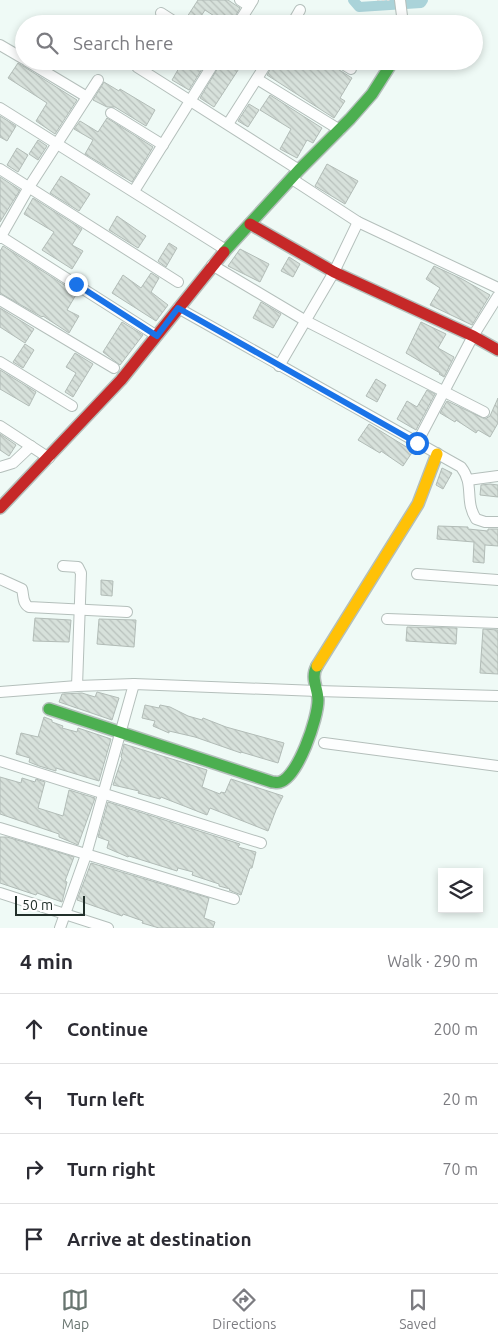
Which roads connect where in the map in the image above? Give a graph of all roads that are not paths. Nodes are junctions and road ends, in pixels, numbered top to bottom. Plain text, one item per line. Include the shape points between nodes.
1 (240, 0) edge
2 (400, 0) edge
3 (251, 3) edge
4 (300, 10) dead end
5 (161, 13) dead end
6 (164, 15) edge
7 (244, 15) edge
8 (297, 15) edge
9 (402, 15) edge
10 (0, 44) edge
11 (15, 53) edge
12 (43, 70) edge
13 (142, 70) edge
14 (209, 70) edge
15 (262, 70) edge
16 (387, 70) edge
17 (257, 78) junction
18 (98, 80) dead end
19 (87, 97) junction
20 (190, 101) junction
21 (0, 108) edge
22 (111, 113) dead end
23 (228, 124) junction
24 (340, 130) junction
25 (58, 143) junction
26 (163, 145) junction
27 (0, 169) edge
28 (296, 175) junction
29 (29, 187) junction
30 (134, 191) junction
31 (358, 222) junction
32 (250, 224) junction
33 (0, 237) edge
34 (226, 250) junction
35 (212, 265) junction
36 (334, 272) junction
37 (178, 282) dead end
38 (498, 288) edge
39 (498, 296) edge
40 (0, 300) edge
41 (178, 308) junction
42 (306, 320) junction
43 (157, 336) junction
44 (473, 336) junction
45 (498, 350) edge
46 (0, 362) edge
47 (279, 366) junction
48 (114, 368) dead end
49 (444, 392) junction
50 (72, 406) dead end
51 (484, 412) dead end
52 (0, 426) edge
53 (417, 443) junction
54 (31, 446) junction
55 (437, 454) junction
56 (49, 458) junction
57 (0, 467) edge
58 (498, 476) edge
59 (468, 480) junction
60 (0, 508) edge
61 (498, 522) edge
62 (63, 566) dead end
63 (417, 574) dead end
64 (0, 579) edge
65 (498, 580) edge
66 (79, 610) junction
67 (127, 612) dead end
68 (387, 620) dead end
69 (498, 623) edge
70 (134, 684) junction
71 (77, 686) junction
72 (317, 691) junction
73 (0, 692) edge
74 (498, 696) edge
75 (49, 710) dead end
76 (122, 732) junction
77 (324, 743) dead end
78 (0, 761) edge
79 (498, 766) edge
80 (103, 793) junction
81 (0, 828) edge
82 (261, 842) dead end
83 (86, 854) junction
84 (0, 893) edge
85 (234, 899) dead end
86 (65, 914) junction
87 (60, 928) edge
88 (108, 928) edge

1 - 3 street
2 - 9 street
3 - 7 street
4 - 8 street
5 - 6 street
10 - 11 street
12 - 19 street
13 - 20 street
14 - 20 street
15 - 17 street
16 - 24 street via 372,94
17 - 23 street
17 - 24 street
18 - 19 street
19 - 25 street
20 - 23 street
20 - 26 street
21 - 25 street
22 - 26 street
23 - 28 street
24 - 28 street
25 - 29 street
25 - 30 street
26 - 30 street
27 - 29 street
28 - 31 street
28 - 32 street
29 - 33 street
29 - 37 street
30 - 34 street
31 - 36 street
31 - 38 street
32 - 34 street
32 - 36 street
33 - 43 street
34 - 35 street
35 - 41 street
35 - 42 street
36 - 42 street
36 - 44 street
39 - 44 street
40 - 48 street
41 - 43 street
41 - 47 street
42 - 47 street
42 - 49 street
43 - 56 street
44 - 45 street
44 - 49 street
46 - 50 street
47 - 53 street
49 - 51 street
49 - 53 street
52 - 54 street
53 - 55 street
54 - 56 street
54 - 57 street via 13,463
55 - 59 street via 461,467
55 - 72 street via 418,504 315,670
56 - 60 street
58 - 59 street
59 - 61 street via 470,503 476,519
62 - 66 street via 80,569
63 - 65 street
64 - 66 street via 22,589 23,600 29,607
66 - 67 street
66 - 71 street
68 - 69 street
70 - 71 street
70 - 72 street
70 - 76 street
71 - 73 street
72 - 74 street
72 - 76 street via 315,716 300,758 280,782
75 - 76 street
76 - 80 street
77 - 79 street
78 - 80 street
80 - 82 street
80 - 83 street
81 - 83 street
83 - 85 street
83 - 86 street
84 - 86 street
86 - 87 street
86 - 88 street

